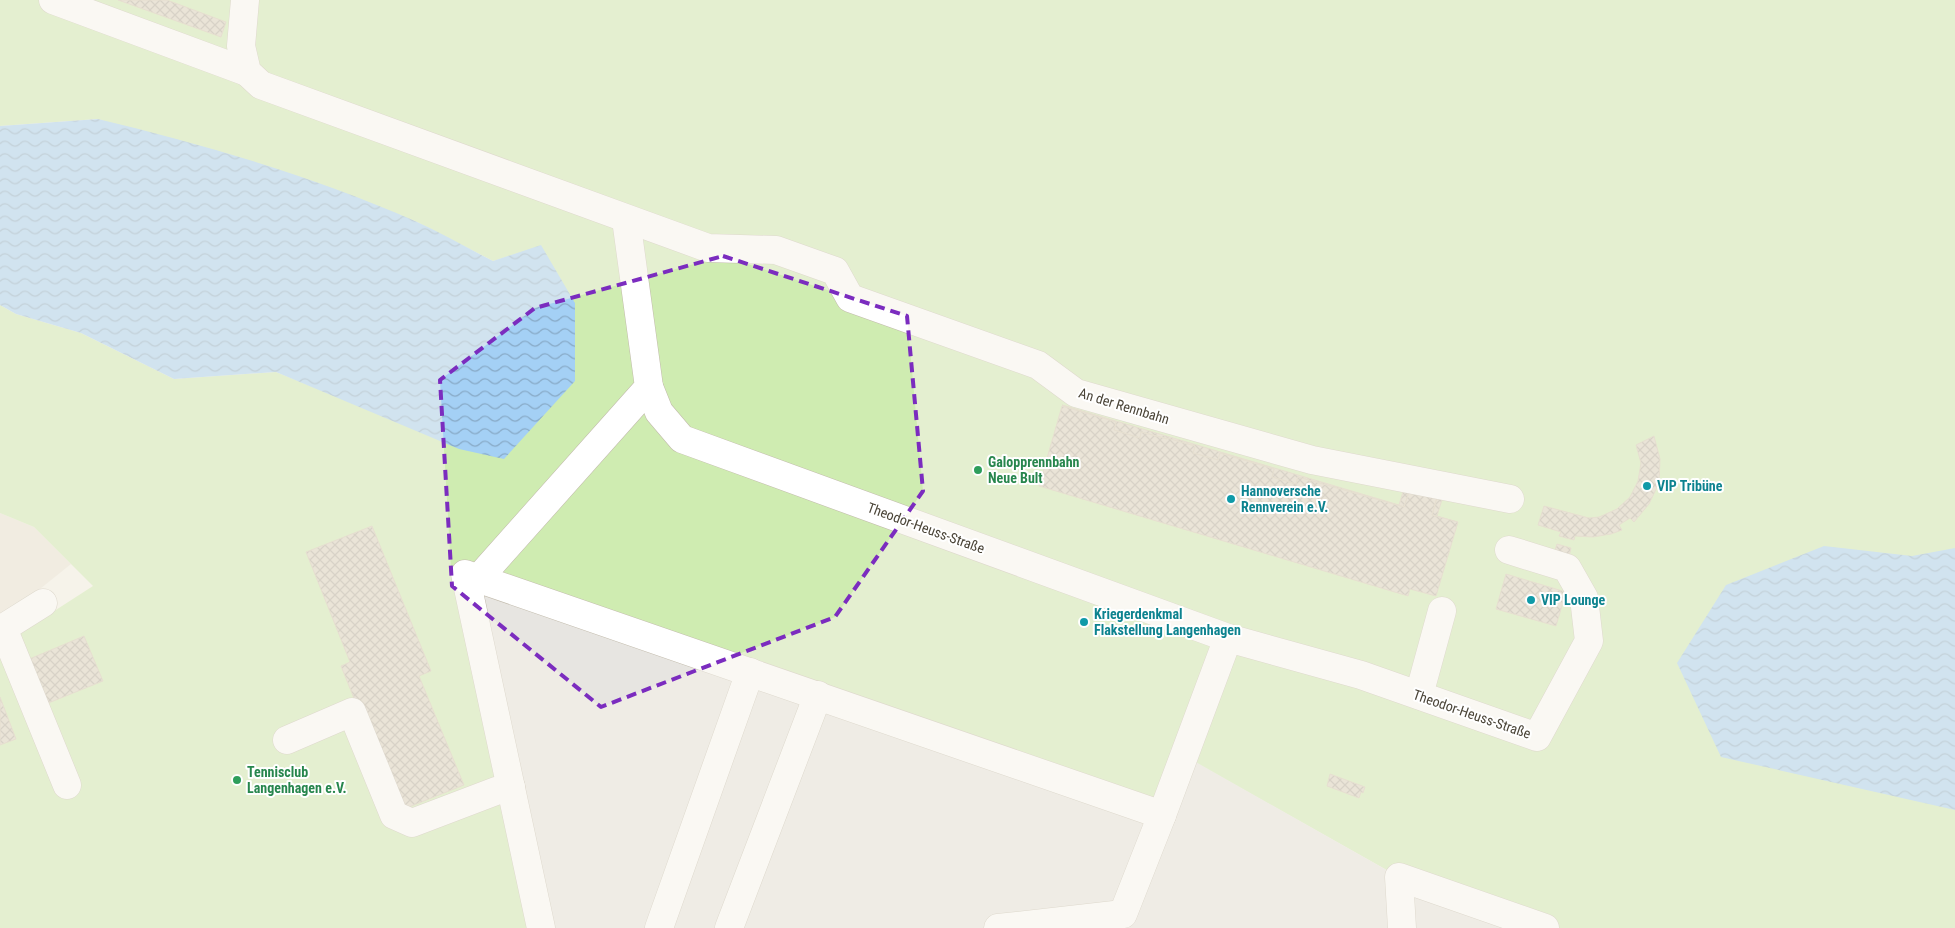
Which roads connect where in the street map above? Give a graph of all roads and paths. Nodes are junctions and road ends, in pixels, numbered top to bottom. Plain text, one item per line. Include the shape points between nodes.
1 (53, 0) edge
2 (245, 0) edge
3 (247, 72) junction
4 (626, 219) junction
5 (649, 387) junction
6 (1510, 499) dead end
7 (1509, 550) dead end
8 (478, 579) junction
9 (43, 603) dead end
10 (1442, 611) dead end
11 (2, 629) edge
12 (1228, 638) junction
13 (750, 672) junction
14 (818, 695) junction
15 (1419, 696) junction
16 (287, 740) dead end
17 (67, 785) dead end
18 (510, 787) junction
19 (1162, 815) junction
20 (1126, 921) edge
21 (540, 928) edge
22 (659, 928) edge
23 (729, 928) edge
24 (998, 928) edge
25 (1402, 928) edge
26 (1545, 928) edge

1 - 3 street, An der Rennbahn
2 - 3 street via 241,46
3 - 4 street, An der Rennbahn via 262,85
4 - 5 street, Theodor-Heuss-Straße
4 - 6 street, An der Rennbahn via 708,248 776,250 835,271 850,298 1038,365 1076,393 1312,460
5 - 8 street
5 - 12 street, Theodor-Heuss-Straße via 659,412 682,439
7 - 15 street, Theodor-Heuss-Straße via 1567,568 1584,598 1588,641 1537,737
8 - 13 street
8 - 18 street via 465,574
9 - 11 street
10 - 15 street
11 - 17 street
12 - 15 street, Theodor-Heuss-Straße via 1361,675
12 - 19 street
13 - 14 street
13 - 22 street
14 - 19 street
14 - 23 street
16 - 18 street via 352,712 394,815 412,823
18 - 21 street
19 - 20 street
20 - 24 street
25 - 26 street via 1399,877

